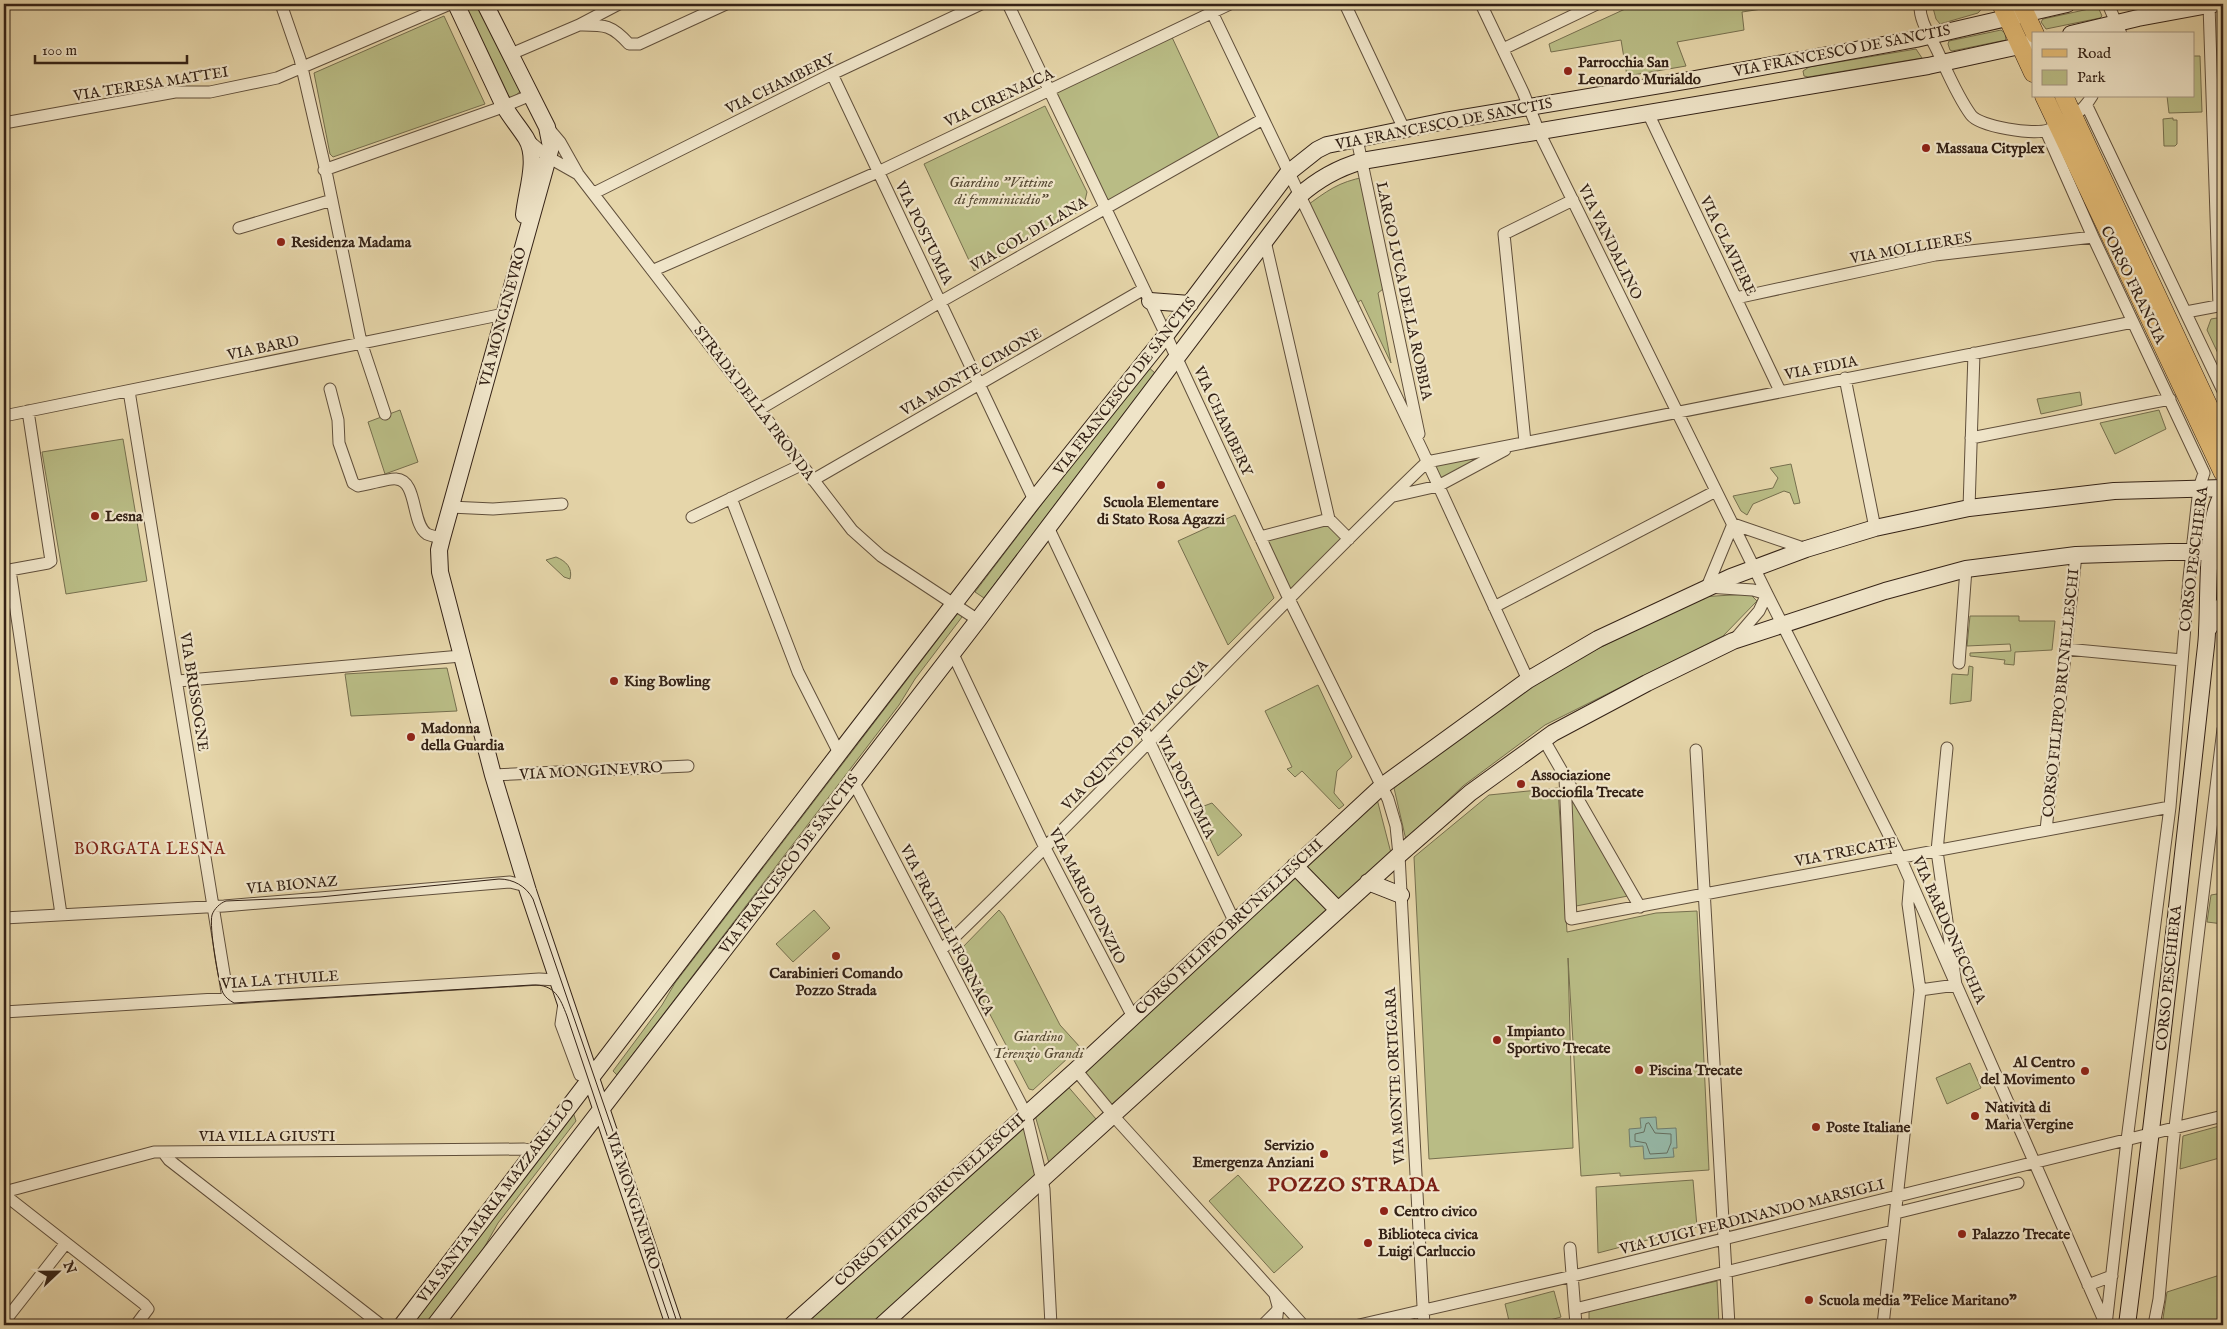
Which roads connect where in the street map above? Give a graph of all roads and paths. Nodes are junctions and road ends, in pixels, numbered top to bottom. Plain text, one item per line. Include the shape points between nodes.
1 (450, 4) edge
2 (456, 4) edge
3 (486, 4) edge
4 (619, 4) edge
5 (726, 4) edge
6 (981, 4) edge
7 (1008, 4) edge
8 (1230, 4) edge
9 (1345, 4) edge
10 (1481, 4) edge
11 (1597, 4) edge
12 (1920, 4) edge
13 (2067, 4) edge
14 (2108, 4) edge
15 (2211, 4) edge
16 (1583, 7) edge
17 (1210, 8) edge
18 (2024, 8) edge
19 (283, 9) edge
20 (2004, 10) edge
21 (579, 25) junction
22 (2119, 28) edge
23 (2034, 32) edge
24 (2086, 32) edge
25 (1930, 35) junction
26 (2027, 44) edge
27 (1503, 49) junction
28 (510, 54) junction
29 (1798, 60) junction
30 (1944, 63) junction
31 (301, 68) junction
32 (2032, 68) edge
33 (832, 74) junction
34 (1802, 87) junction
35 (1050, 91) junction
36 (531, 95) junction
37 (2044, 98) edge
38 (2068, 98) edge
39 (504, 106) junction
40 (2085, 106) edge
41 (1530, 107) junction
42 (1648, 114) junction
43 (1262, 119) junction
44 (4, 124) edge
45 (547, 127) junction
46 (2052, 128) junction
47 (1404, 130) junction
48 (1539, 132) junction
49 (527, 139) junction
50 (1357, 139) junction
51 (548, 157) junction
52 (1362, 161) junction
53 (564, 168) junction
54 (324, 170) junction
55 (878, 172) junction
56 (1288, 173) junction
57 (578, 174) junction
58 (543, 176) junction
59 (594, 193) junction
60 (1299, 196) junction
61 (332, 200) junction
62 (1573, 200) junction
63 (1105, 208) junction
64 (239, 228) dead end
65 (2092, 237) junction
66 (1265, 241) junction
67 (523, 242) junction
68 (654, 270) junction
69 (1147, 295) junction
70 (1736, 298) junction
71 (940, 302) junction
72 (1190, 304) junction
73 (2221, 306) edge
74 (2186, 312) junction
75 (504, 314) junction
76 (2133, 322) junction
77 (1166, 335) junction
78 (361, 342) junction
79 (1974, 353) junction
80 (1177, 358) junction
81 (1845, 378) junction
82 (979, 385) junction
83 (330, 389) dead end
84 (129, 391) junction
85 (1780, 391) junction
86 (2223, 391) edge
87 (2170, 399) junction
88 (760, 409) junction
89 (28, 411) junction
90 (1677, 411) junction
91 (385, 414) dead end
92 (4, 416) edge
93 (2223, 437) edge
94 (1971, 438) junction
95 (1520, 443) junction
96 (1422, 450) junction
97 (2199, 459) joint
98 (1427, 462) junction
99 (801, 465) junction
100 (2223, 474) edge
101 (813, 480) junction
102 (1438, 486) junction
103 (2200, 488) junction
104 (1716, 491) junction
105 (1393, 496) junction
106 (730, 498) junction
107 (2222, 498) edge
108 (1034, 500) junction
109 (562, 504) dead end
110 (450, 507) junction
111 (1969, 508) junction
112 (692, 517) dead end
113 (1329, 519) junction
114 (1733, 524) junction
115 (1048, 527) junction
116 (1875, 528) junction
117 (1260, 536) junction
118 (442, 538) junction
119 (1349, 539) junction
120 (1806, 550) junction
121 (2192, 552) junction
122 (2217, 552) edge
123 (2076, 555) junction
124 (1754, 568) junction
125 (1966, 569) junction
126 (7, 570) edge
127 (1708, 587) junction
128 (1767, 594) junction
129 (1289, 599) junction
130 (955, 605) junction
131 (2223, 605) edge
132 (1494, 607) junction
133 (978, 620) junction
134 (1783, 624) junction
135 (2207, 631) junction
136 (1733, 641) junction
137 (2066, 649) junction
138 (952, 652) junction
139 (461, 656) junction
140 (2182, 660) junction
141 (1959, 663) dead end
142 (1528, 680) junction
143 (178, 681) junction
144 (2223, 729) edge
145 (1544, 740) junction
146 (1148, 742) junction
147 (1947, 748) dead end
148 (1696, 750) dead end
149 (840, 753) junction
150 (688, 766) dead end
151 (493, 775) junction
152 (1565, 778) junction
153 (853, 781) junction
154 (1382, 786) junction
155 (2170, 807) junction
156 (2046, 830) junction
157 (1045, 848) junction
158 (1937, 852) junction
159 (1398, 855) junction
160 (1900, 857) junction
161 (1296, 866) junction
162 (1910, 879) junction
163 (1368, 882) junction
164 (526, 886) junction
165 (1706, 893) junction
166 (1401, 895) junction
167 (213, 906) junction
168 (1640, 907) junction
169 (1338, 910) junction
170 (61, 914) junction
171 (4, 918) edge
172 (1235, 923) junction
173 (941, 950) junction
174 (558, 980) junction
175 (1956, 985) junction
176 (1920, 990) junction
177 (228, 998) junction
178 (564, 998) junction
179 (4, 1012) edge
180 (1133, 1017) junction
181 (1076, 1070) junction
182 (591, 1078) junction
183 (602, 1108) junction
184 (1026, 1114) junction
185 (1112, 1114) junction
186 (2223, 1116) edge
187 (2175, 1128) junction
188 (2151, 1134) junction
189 (2127, 1140) junction
190 (534, 1151) junction
191 (163, 1152) junction
192 (2035, 1163) junction
193 (1042, 1178) junction
194 (2018, 1183) dead end
195 (4, 1191) edge
196 (1898, 1197) junction
197 (1896, 1213) junction
198 (1893, 1230) junction
199 (1723, 1240) junction
200 (66, 1242) junction
201 (1570, 1248) dead end
202 (1726, 1271) junction
203 (1573, 1276) junction
204 (2112, 1276) junction
205 (2088, 1285) junction
206 (1275, 1296) junction
207 (1576, 1308) junction
208 (1277, 1311) junction
209 (1423, 1311) junction
210 (4, 1322) edge
211 (136, 1325) edge
212 (380, 1325) edge
213 (402, 1325) edge
214 (436, 1325) edge
215 (674, 1325) edge
216 (792, 1325) edge
217 (882, 1325) edge
218 (1051, 1325) edge
219 (1263, 1325) edge
220 (1276, 1325) edge
221 (1303, 1325) edge
222 (1359, 1325) edge
223 (1424, 1325) edge
224 (1576, 1325) edge
225 (1729, 1325) edge
226 (1883, 1325) edge
227 (2106, 1325) edge
228 (2126, 1325) edge
229 (2154, 1325) edge

1 - 31 street, VIA TERESA MATTEI
2 - 39 main road
3 - 28 main road, STRADA DELLA PRONDA
4 - 21 street
5 - 21 street via 639,44 629,44 606,25
6 - 33 street, VIA CHAMBERY
7 - 35 street, VIA CHAMBERY
8 - 17 street, VIA CIRENAICA
9 - 47 street
10 - 27 street, VIA VANDALINO
11 - 16 street
12 - 25 street via 1922,20
13 - 18 main road, VIA FRANCESCO DE SANCTIS
14 - 22 street
15 - 22 main road
15 - 73 street
16 - 27 street
17 - 35 street, VIA CIRENAICA
17 - 43 street, LARGO LUCA DELLA ROBBIA
18 - 20 main road, VIA FRANCESCO DE SANCTIS
18 - 23 main road
19 - 31 street
20 - 25 main road, VIA FRANCESCO DE SANCTIS
20 - 26 main road
21 - 28 street
22 - 24 main road
25 - 29 main road, VIA FRANCESCO DE SANCTIS
25 - 30 street
26 - 30 main road, VIA FRANCESCO DE SANCTIS
26 - 32 main road
27 - 41 street, VIA VANDALINO
28 - 36 main road, STRADA DELLA PRONDA
29 - 34 main road
29 - 41 main road, VIA FRANCESCO DE SANCTIS
30 - 34 main road, VIA FRANCESCO DE SANCTIS
30 - 46 street via 1972,116 1982,123 1993,127
31 - 44 street, VIA TERESA MATTEI via 277,78 210,92 175,92
31 - 54 street
33 - 55 street
33 - 59 street, VIA CHAMBERY
34 - 42 main road, VIA FRANCESCO DE SANCTIS
35 - 55 street, VIA CIRENAICA
35 - 63 street, VIA CHAMBERY
36 - 39 street
36 - 45 main road, STRADA DELLA PRONDA
37 - 46 main road, CORSO FRANCIA
38 - 40 main road, CORSO FRANCIA
39 - 49 main road
39 - 54 street
40 - 46 street
40 - 74 street, CORSO FRANCIA
40 - 93 main road, CORSO FRANCIA
41 - 47 main road, VIA FRANCESCO DE SANCTIS
41 - 48 street, VIA VANDALINO
42 - 48 main road, VIA FRANCESCO DE SANCTIS
42 - 70 street, VIA CLAVIERE
43 - 56 street, LARGO LUCA DELLA ROBBIA
43 - 63 street, VIA COL DI LANA
45 - 51 main road, VIA MONGINEVRO via 551,147
45 - 57 street, STRADA DELLA PRONDA via 560,142
46 - 65 street, CORSO FRANCIA
46 - 100 main road, CORSO FRANCIA
47 - 50 main road, VIA FRANCESCO DE SANCTIS
48 - 52 main road, VIA FRANCESCO DE SANCTIS
48 - 62 street, VIA VANDALINO
49 - 51 street, STRADA DELLA PRONDA
49 - 67 main road via 533,158
50 - 52 street, LARGO LUCA DELLA ROBBIA
50 - 56 main road, VIA FRANCESCO DE SANCTIS via 1317,150
51 - 53 street, STRADA DELLA PRONDA
51 - 58 main road, VIA MONGINEVRO
52 - 60 main road, VIA FRANCESCO DE SANCTIS via 1331,173
52 - 96 street, LARGO LUCA DELLA ROBBIA
53 - 57 street, STRADA DELLA PRONDA
53 - 58 street
54 - 61 street
55 - 68 street, VIA POSTUMIA
55 - 71 street, VIA POSTUMIA
56 - 60 street, LARGO LUCA DELLA ROBBIA
56 - 72 main road, VIA FRANCESCO DE SANCTIS
57 - 59 street, STRADA DELLA PRONDA
58 - 67 main road, VIA MONGINEVRO
59 - 68 street, STRADA DELLA PRONDA
60 - 66 main road, VIA FRANCESCO DE SANCTIS
60 - 96 street, LARGO LUCA DELLA ROBBIA
61 - 64 street
61 - 78 street
62 - 90 street, VIA VANDALINO
62 - 95 street via 1504,234
63 - 69 street, VIA CHAMBERY
63 - 71 street, VIA COL DI LANA
65 - 70 street, VIA MOLLIERES via 1935,255
65 - 76 street, CORSO FRANCIA
66 - 80 main road, VIA FRANCESCO DE SANCTIS
66 - 113 street
67 - 75 main road, VIA MONGINEVRO
68 - 88 street, STRADA DELLA PRONDA
69 - 72 main road
69 - 77 street, VIA CHAMBERY
69 - 82 street, VIA MONTE CIMONE
70 - 85 street, VIA CLAVIERE
71 - 82 street, VIA POSTUMIA
71 - 88 street, VIA COL DI LANA
72 - 77 main road, VIA FRANCESCO DE SANCTIS
73 - 74 street
74 - 86 street, CORSO FRANCIA
75 - 78 street, VIA BARD
75 - 110 main road, VIA MONGINEVRO
76 - 79 street, VIA FIDIA
76 - 87 street, CORSO FRANCIA
77 - 80 street, VIA CHAMBERY
77 - 108 main road, VIA FRANCESCO DE SANCTIS
78 - 84 street, VIA BARD
78 - 91 street
79 - 81 street, VIA FIDIA
79 - 94 street
80 - 115 main road, VIA FRANCESCO DE SANCTIS
80 - 117 street, VIA CHAMBERY
81 - 85 street, VIA FIDIA
81 - 116 street
82 - 101 street, VIA MONTE CIMONE
82 - 108 street, VIA POSTUMIA
83 - 118 street via 338,420 339,443 353,483 358,486 395,478 403,481 421,528 428,535
84 - 89 street, VIA BARD
84 - 143 street, VIA BRISSOGNE
85 - 90 street, VIA FIDIA
87 - 94 street
87 - 97 street, CORSO FRANCIA
88 - 99 street, STRADA DELLA PRONDA
89 - 92 street, VIA BARD
89 - 126 street via 51,557 48,563
90 - 95 street, VIA FIDIA
90 - 104 street, VIA VANDALINO
94 - 111 street
95 - 98 street, VIA FIDIA
95 - 102 street, VIA FIDIA
96 - 98 street, LARGO LUCA DELLA ROBBIA
97 - 103 street, CORSO PESCHIERA via 2204,473
98 - 102 street, LARGO LUCA DELLA ROBBIA
98 - 105 street, VIA QUINTO BEVILACQUA
99 - 101 street, STRADA DELLA PRONDA
99 - 106 street
101 - 130 street, STRADA DELLA PRONDA via 852,530 881,556
102 - 105 street
102 - 132 street, LARGO LUCA DELLA ROBBIA
103 - 107 main road, CORSO FILIPPO BRUNELLESCHI
103 - 111 main road, CORSO FILIPPO BRUNELLESCHI via 2114,491
103 - 121 street, CORSO PESCHIERA
104 - 114 street, VIA VANDALINO
104 - 132 street
105 - 119 street, VIA QUINTO BEVILACQUA
106 - 112 street
106 - 149 street, VIA FRANCESCO DE SANCTIS via 798,672
107 - 122 main road, CORSO PESCHIERA
108 - 130 main road, VIA FRANCESCO DE SANCTIS
109 - 110 street via 493,509
110 - 118 main road, VIA MONGINEVRO
111 - 116 main road, CORSO FILIPPO BRUNELLESCHI
113 - 117 street
113 - 119 street
114 - 120 street
114 - 124 street, VIA VANDALINO
114 - 127 street
115 - 133 main road, VIA FRANCESCO DE SANCTIS
115 - 146 street, VIA POSTUMIA
116 - 120 main road, CORSO FILIPPO BRUNELLESCHI
117 - 129 street, VIA CHAMBERY
118 - 139 main road, VIA MONGINEVRO via 440,572
119 - 129 street, VIA QUINTO BEVILACQUA
120 - 124 main road, CORSO FILIPPO BRUNELLESCHI
121 - 122 main road, CORSO FILIPPO BRUNELLESCHI
121 - 123 main road, CORSO FILIPPO BRUNELLESCHI
121 - 140 street, CORSO PESCHIERA
122 - 135 main road, CORSO PESCHIERA via 2207,582
123 - 125 main road, CORSO FILIPPO BRUNELLESCHI
123 - 137 street, CORSO FILIPPO BRUNELLESCHI
124 - 127 main road, CORSO FILIPPO BRUNELLESCHI
124 - 128 street, VIA VANDALINO
125 - 134 main road, CORSO FILIPPO BRUNELLESCHI
125 - 141 street
126 - 170 street
127 - 128 street, CORSO FILIPPO BRUNELLESCHI
127 - 142 main road, CORSO FILIPPO BRUNELLESCHI via 1598,640
128 - 134 street, VIA BARDONECCHIA
128 - 136 street, CORSO FILIPPO BRUNELLESCHI via 1759,611
129 - 146 street, VIA QUINTO BEVILACQUA
129 - 154 street, VIA CHAMBERY
130 - 133 street
130 - 149 main road, VIA FRANCESCO DE SANCTIS
131 - 135 main road, CORSO PESCHIERA
132 - 142 street, LARGO LUCA DELLA ROBBIA
133 - 138 main road, VIA FRANCESCO DE SANCTIS
134 - 136 main road, CORSO FILIPPO BRUNELLESCHI
134 - 160 street, VIA BARDONECCHIA
135 - 188 main road, CORSO PESCHIERA
136 - 145 main road, CORSO FILIPPO BRUNELLESCHI via 1647,683
137 - 140 street
137 - 156 street, CORSO FILIPPO BRUNELLESCHI
138 - 153 main road, VIA FRANCESCO DE SANCTIS
138 - 157 street, VIA MARIO PONZIO
139 - 143 street
139 - 151 main road, VIA MONGINEVRO
140 - 155 street, CORSO PESCHIERA
142 - 154 main road, CORSO FILIPPO BRUNELLESCHI
143 - 167 street, VIA BRISSOGNE
144 - 187 street, CORSO PESCHIERA
145 - 152 street
145 - 159 main road, CORSO FILIPPO BRUNELLESCHI via 1470,793
146 - 157 street, VIA QUINTO BEVILACQUA
146 - 172 street, VIA POSTUMIA
147 - 158 street
148 - 165 street
149 - 182 main road, VIA FRANCESCO DE SANCTIS
150 - 151 street, VIA MONGINEVRO
151 - 164 main road, VIA MONGINEVRO
152 - 168 street
152 - 168 street, VIA TRECATE via 1571,919
153 - 173 street, VIA FRATELLI FORNACA
153 - 183 main road, VIA FRANCESCO DE SANCTIS
154 - 159 street, VIA CHAMBERY via 1396,826
154 - 161 main road, CORSO FILIPPO BRUNELLESCHI
155 - 156 street, VIA TRECATE
155 - 189 street, CORSO PESCHIERA
156 - 158 street, VIA TRECATE
157 - 173 street, VIA QUINTO BEVILACQUA
157 - 180 street, VIA MARIO PONZIO
158 - 160 street, VIA TRECATE
158 - 175 street
159 - 163 main road, CORSO FILIPPO BRUNELLESCHI
159 - 166 street, VIA MONTE ORTIGARA
160 - 162 street, VIA BARDONECCHIA
160 - 165 street, VIA TRECATE
161 - 169 main road
161 - 172 main road, CORSO FILIPPO BRUNELLESCHI
162 - 175 street, VIA BARDONECCHIA
162 - 176 street via 1908,904
163 - 166 main road
163 - 169 main road, CORSO FILIPPO BRUNELLESCHI
164 - 167 street, VIA BIONAZ via 510,882
164 - 174 main road, VIA MONGINEVRO
164 - 178 street, VIA MONGINEVRO via 537,898 559,959
165 - 168 street, VIA TRECATE
165 - 199 street
166 - 209 street, VIA MONTE ORTIGARA
167 - 170 street, VIA BIONAZ
167 - 177 street, VIA BRISSOGNE
169 - 185 main road, CORSO FILIPPO BRUNELLESCHI
170 - 171 street, VIA BIONAZ
172 - 180 main road, CORSO FILIPPO BRUNELLESCHI
173 - 184 street, VIA FRATELLI FORNACA
174 - 177 street, VIA LA THUILE
174 - 178 main road, VIA MONGINEVRO
175 - 176 street
175 - 192 street, VIA BARDONECCHIA
176 - 196 street
177 - 179 street, VIA LA THUILE
178 - 182 main road, VIA MONGINEVRO
180 - 181 main road, CORSO FILIPPO BRUNELLESCHI
181 - 184 main road, CORSO FILIPPO BRUNELLESCHI
181 - 185 street
182 - 183 main road, VIA MONGINEVRO
182 - 190 main road, VIA SANTA MARIA MAZZARELLO
183 - 214 main road, VIA SANTA MARIA MAZZARELLO
183 - 215 main road, VIA MONGINEVRO
184 - 193 street, VIA FRATELLI FORNACA
184 - 216 main road, CORSO FILIPPO BRUNELLESCHI
185 - 193 main road, CORSO FILIPPO BRUNELLESCHI
185 - 206 street
186 - 187 street, VIA LUIGI FERDINANDO MARSIGLI
187 - 188 street, VIA LUIGI FERDINANDO MARSIGLI
187 - 229 street, CORSO PESCHIERA
188 - 189 street, VIA LUIGI FERDINANDO MARSIGLI
188 - 228 main road, CORSO PESCHIERA
189 - 192 street, VIA LUIGI FERDINANDO MARSIGLI
189 - 204 street, CORSO PESCHIERA
190 - 191 street, VIA VILLA GIUSTI via 524,1148
190 - 213 main road, VIA SANTA MARIA MAZZARELLO
191 - 195 street, VIA VILLA GIUSTI
191 - 212 street via 169,1160
192 - 196 street, VIA LUIGI FERDINANDO MARSIGLI
192 - 205 street, VIA BARDONECCHIA
193 - 217 main road, CORSO FILIPPO BRUNELLESCHI
193 - 218 street, VIA FRATELLI FORNACA
194 - 197 street
195 - 200 street
196 - 197 street
196 - 199 street, VIA LUIGI FERDINANDO MARSIGLI
197 - 198 street
198 - 202 street
198 - 226 street
199 - 202 street
199 - 203 street, VIA LUIGI FERDINANDO MARSIGLI
200 - 210 street
200 - 211 street via 144,1304 148,1309
201 - 203 street
202 - 207 street
202 - 225 street
203 - 207 street
203 - 209 street, VIA LUIGI FERDINANDO MARSIGLI
204 - 205 street
204 - 227 street, CORSO PESCHIERA
205 - 227 street, VIA BARDONECCHIA
206 - 208 street
206 - 221 street
207 - 224 street
208 - 219 street
208 - 220 street
209 - 222 street, VIA LUIGI FERDINANDO MARSIGLI
209 - 223 street, VIA MONTE ORTIGARA

